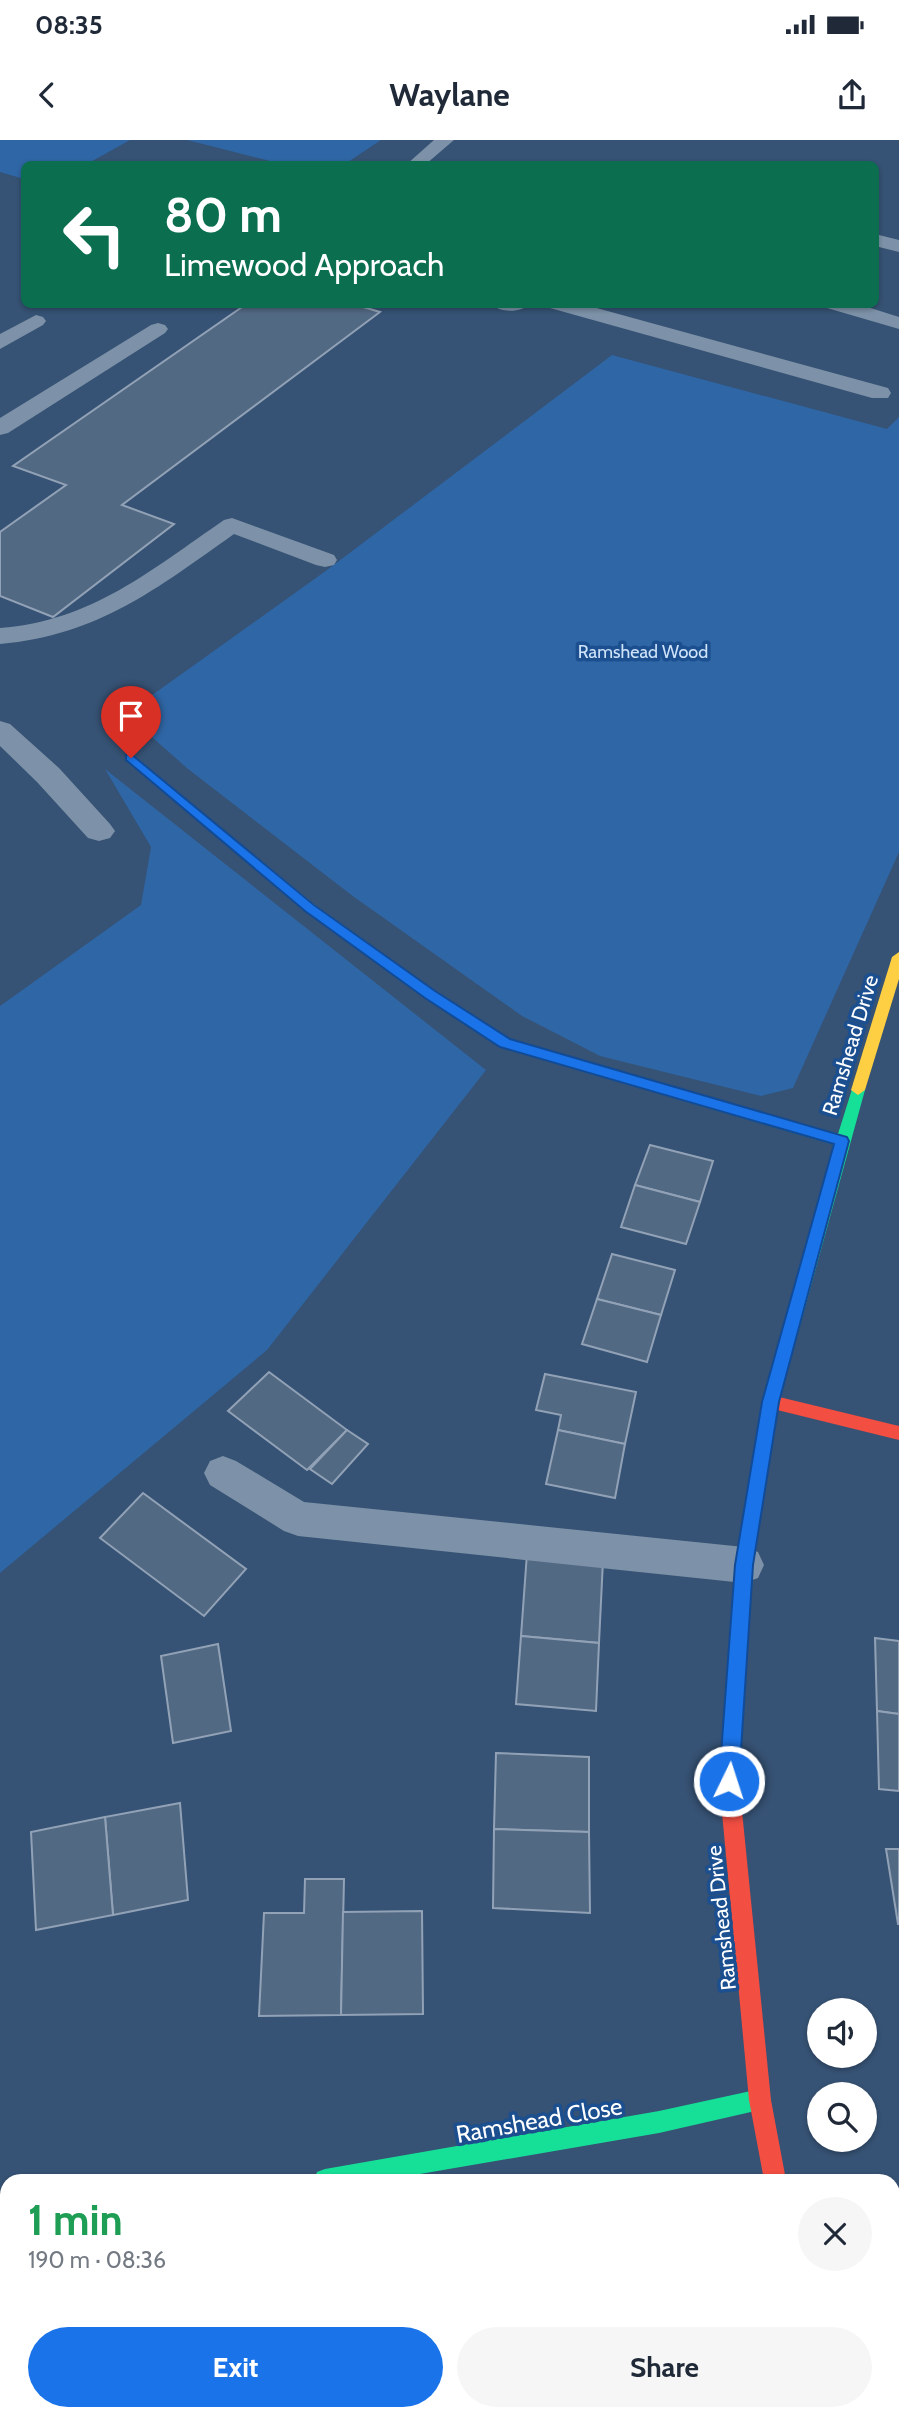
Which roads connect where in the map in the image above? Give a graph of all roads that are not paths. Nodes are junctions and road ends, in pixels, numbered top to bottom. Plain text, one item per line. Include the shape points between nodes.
1 (445, 140) edge
2 (420, 161) edge
3 (879, 241) edge
4 (899, 246) edge
5 (572, 308) edge
6 (848, 308) edge
7 (36, 321) dead end
8 (899, 323) edge
9 (158, 329) dead end
10 (0, 344) edge
11 (880, 393) dead end
12 (0, 428) edge
13 (325, 560) dead end
14 (0, 636) edge
15 (0, 730) edge
16 (131, 758) dead end
17 (99, 831) dead end
18 (899, 957) edge
19 (842, 1141) junction
20 (771, 1402) junction
21 (899, 1433) edge
22 (223, 1473) dead end
23 (744, 1565) junction
24 (760, 2100) junction
25 (360, 2174) edge
26 (774, 2174) edge

1 - 2 lane
3 - 4 lane
5 - 11 lane
6 - 8 lane
7 - 10 lane
9 - 12 lane
13 - 14 lane via 232,525 89,617 36,633
15 - 17 street
16 - 19 street via 310,908 505,1043
18 - 19 street, Ramshead Drive
19 - 20 street, Ramshead Drive
20 - 21 street
20 - 23 street, Ramshead Drive
22 - 23 lane via 298,1519
23 - 24 street, Ramshead Drive via 729,1781
24 - 25 street, Ramshead Close
24 - 26 street, Ramshead Drive

